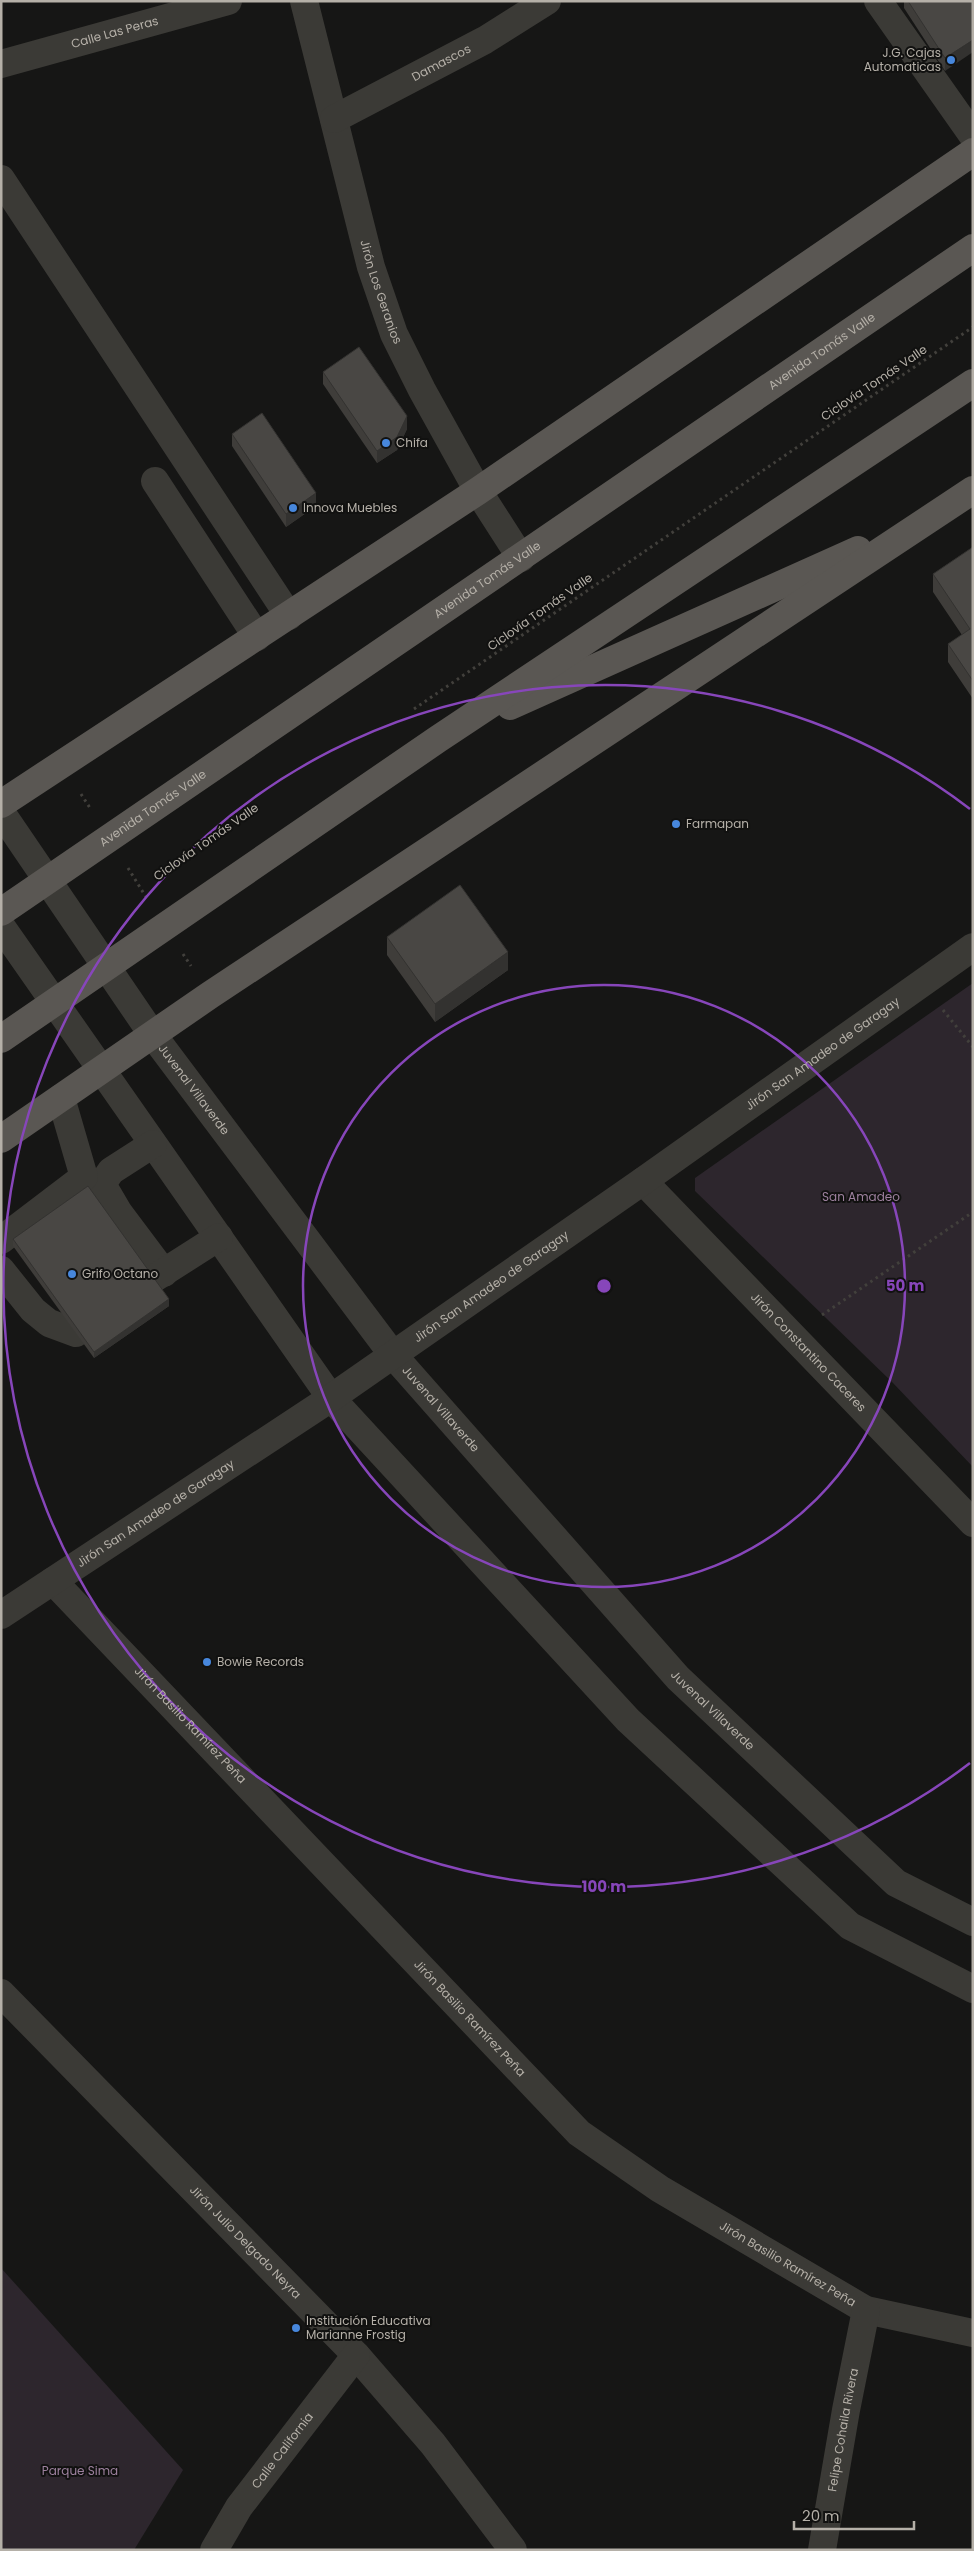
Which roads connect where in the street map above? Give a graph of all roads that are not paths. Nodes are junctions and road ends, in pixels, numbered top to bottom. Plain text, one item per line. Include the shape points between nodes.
1 (228, 1) edge
2 (304, 1) edge
3 (547, 1) edge
4 (878, 1) edge
5 (1, 64) edge
6 (334, 119) junction
7 (973, 136) edge
8 (973, 152) edge
9 (1, 179) edge
10 (973, 248) edge
11 (973, 383) edge
12 (154, 481) dead end
13 (973, 490) edge
14 (478, 491) junction
15 (932, 517) junction
16 (521, 558) junction
17 (290, 616) junction
18 (257, 636) junction
19 (438, 739) junction
20 (1, 804) edge
21 (1, 812) edge
22 (47, 880) junction
23 (1, 912) edge
24 (1, 926) edge
25 (973, 947) edge
26 (106, 964) junction
27 (54, 1002) junction
28 (152, 1034) junction
29 (1, 1039) edge
30 (102, 1069) junction
31 (61, 1098) junction
32 (1, 1139) edge
33 (154, 1144) junction
34 (93, 1181) junction
35 (643, 1181) junction
36 (219, 1237) junction
37 (1, 1240) edge
38 (1, 1270) edge
39 (76, 1333) edge
40 (394, 1354) junction
41 (331, 1398) junction
42 (973, 1523) edge
43 (53, 1581) junction
44 (1, 1615) edge
45 (973, 1922) edge
46 (973, 1989) edge
47 (1, 1993) edge
48 (866, 2310) junction
49 (973, 2333) edge
50 (356, 2355) junction
51 (214, 2550) edge
52 (513, 2550) edge
53 (822, 2550) edge

1 - 5 street, Calle Las Peras
2 - 6 street, Jirón Los Geranios
3 - 6 street, Damascos via 486,40
4 - 7 street
6 - 14 street, Jirón Los Geranios via 370,267 394,334
8 - 14 main road
9 - 17 street
10 - 16 main road, Avenida Tomás Valle
11 - 19 main road
12 - 18 street
13 - 15 main road
14 - 16 street, Jirón Los Geranios
14 - 17 main road
15 - 19 main road
15 - 28 main road
16 - 22 main road, Avenida Tomás Valle
17 - 18 main road
18 - 20 main road
19 - 26 main road
21 - 22 street, Juvenal Villaverde
22 - 23 main road, Avenida Tomás Valle
22 - 26 street, Juvenal Villaverde
24 - 27 street
25 - 35 street, Jirón San Amadeo de Garagay
26 - 27 main road
26 - 28 street, Juvenal Villaverde
27 - 29 main road
27 - 30 street
28 - 30 main road
28 - 40 street, Juvenal Villaverde
30 - 31 main road
30 - 33 street
31 - 32 main road
31 - 34 street
33 - 34 street
33 - 36 street
34 - 36 street via 119,1213 157,1277
34 - 37 street
35 - 40 street, Jirón San Amadeo de Garagay
35 - 42 street, Jirón Constantino Caceres
36 - 41 street
38 - 39 street via 33,1310 49,1323
40 - 41 street, Jirón San Amadeo de Garagay
40 - 45 street, Juvenal Villaverde via 678,1678 896,1884
41 - 43 street, Jirón San Amadeo de Garagay
41 - 46 street via 628,1720 850,1926
43 - 44 street, Jirón San Amadeo de Garagay
43 - 48 street, Jirón Basilio Ramírez Peña via 580,2133 660,2189
47 - 50 street, Jirón Julio Delgado Neyra
48 - 49 street, Jirón Basilio Ramírez Peña
48 - 53 street, Felipe Cohaila Rivera
50 - 51 street, Calle California via 239,2507
50 - 52 street, Jirón Julio Delgado Neyra via 433,2444

